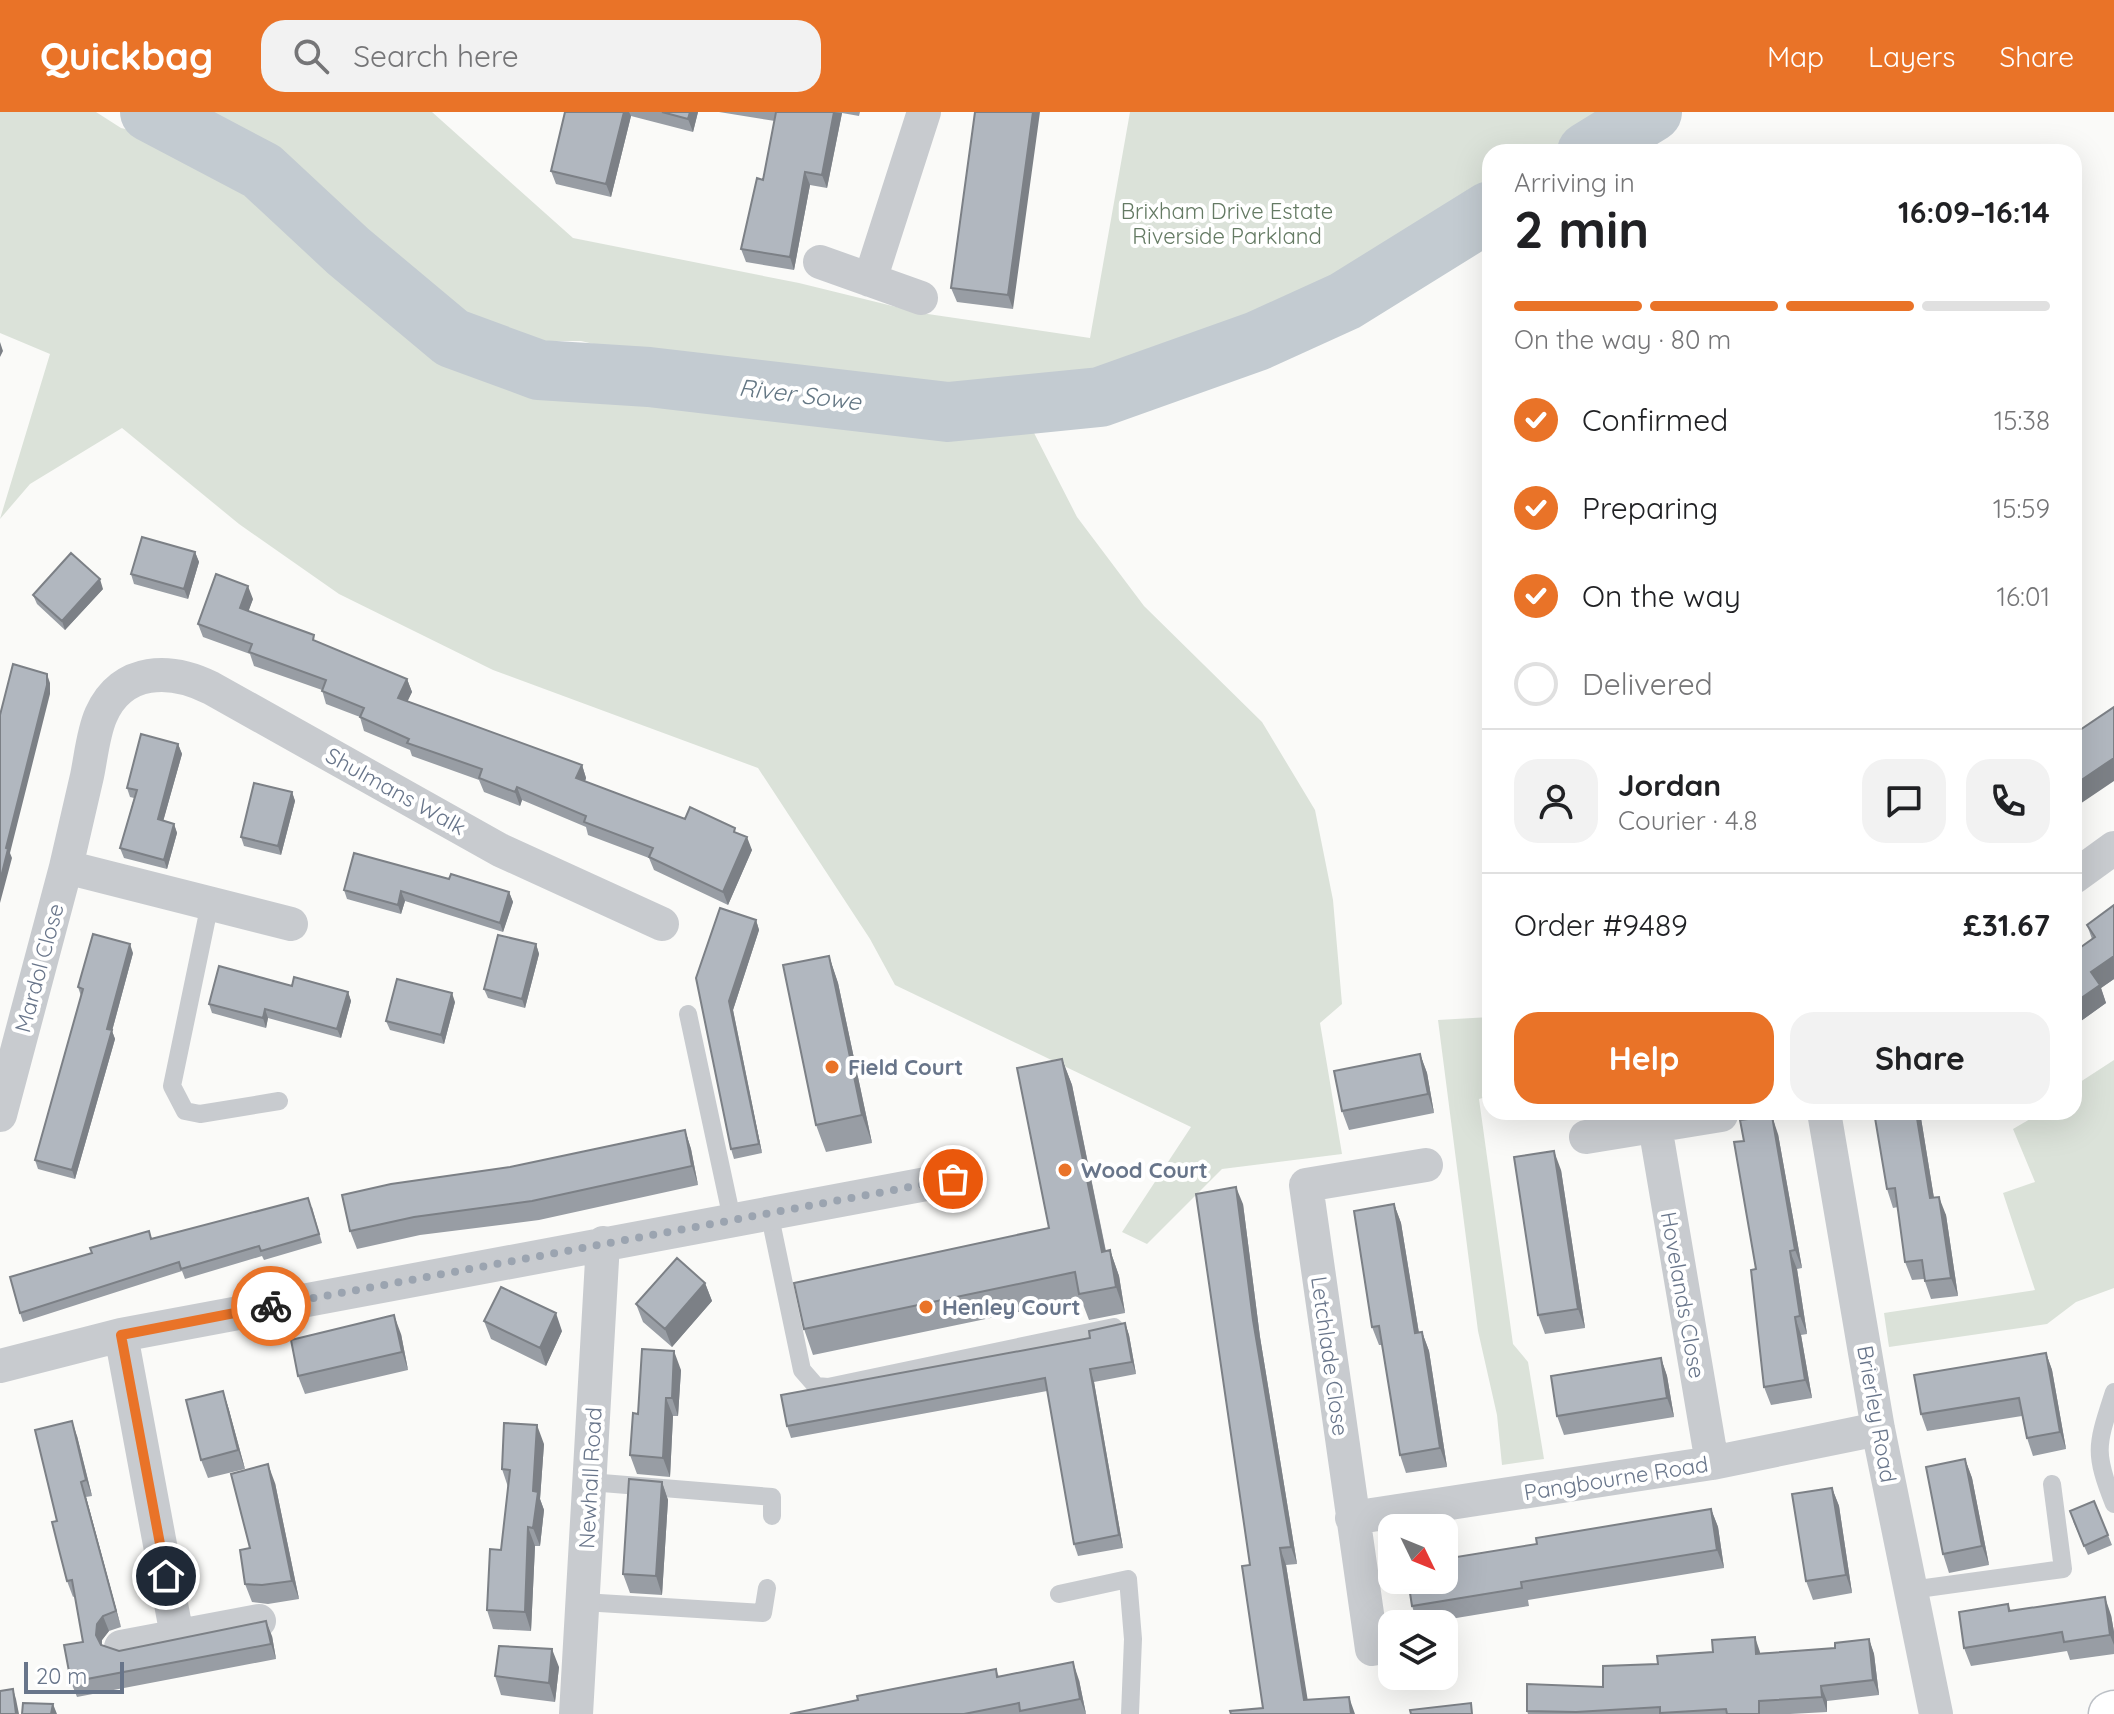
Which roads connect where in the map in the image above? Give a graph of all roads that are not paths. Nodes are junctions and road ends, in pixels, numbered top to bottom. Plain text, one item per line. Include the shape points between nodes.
1 (924, 112) edge
2 (820, 262) dead end
3 (870, 280) junction
4 (921, 298) dead end
5 (129, 681) joint
6 (2114, 848) edge
7 (66, 867) junction
8 (2082, 871) edge
9 (210, 903) junction
10 (291, 924) dead end
11 (662, 924) dead end
12 (688, 1014) dead end
13 (279, 1101) dead end
14 (0, 1115) edge
15 (1691, 1120) edge
16 (1825, 1120) edge
17 (1655, 1126) junction
18 (1586, 1137) dead end
19 (1426, 1165) dead end
20 (953, 1179) dead end
21 (769, 1212) junction
22 (732, 1219) junction
23 (603, 1243) junction
24 (1124, 1325) edge
25 (121, 1335) junction
26 (0, 1366) edge
27 (2114, 1392) edge
28 (1878, 1429) junction
29 (1712, 1463) junction
30 (590, 1482) junction
31 (2052, 1484) dead end
32 (2114, 1504) edge
33 (772, 1516) dead end
34 (1352, 1518) junction
35 (767, 1588) dead end
36 (1911, 1590) junction
37 (1059, 1594) dead end
38 (583, 1602) junction
39 (259, 1621) edge
40 (177, 1636) junction
41 (121, 1647) edge
42 (1372, 1649) dead end
43 (576, 1714) edge
44 (1130, 1714) edge
45 (1936, 1714) edge

1 - 3 street
2 - 3 street
3 - 4 street
5 - 7 street, Mardol Close via 101,714
5 - 11 street, Shulmans Walk via 148,674 193,679 500,850
6 - 8 street
7 - 9 street
7 - 14 street, Mardol Close
9 - 10 street
9 - 13 lane via 172,1086 177,1101 185,1111 200,1114
12 - 22 lane
15 - 17 street
16 - 28 street, Brierley Road
17 - 18 street
17 - 29 street, Hovelands Close
19 - 34 street, Letchlade Close via 1306,1185
20 - 21 street
21 - 22 street
21 - 24 lane via 802,1370 816,1386
22 - 23 street
23 - 25 street
23 - 30 street, Newhall Road
25 - 26 street
25 - 40 street
27 - 32 lane via 2097,1444 2099,1467
28 - 29 street, Pangbourne Road
28 - 36 street, Brierley Road
29 - 34 street, Pangbourne Road
30 - 33 lane via 772,1497
30 - 38 street, Newhall Road
31 - 36 lane via 2063,1569
34 - 42 street, Letchlade Close
35 - 38 lane via 763,1613
36 - 45 street, Brierley Road
37 - 44 lane via 1128,1579 1133,1639
38 - 43 street, Newhall Road via 572,1655
39 - 40 street
40 - 41 street

